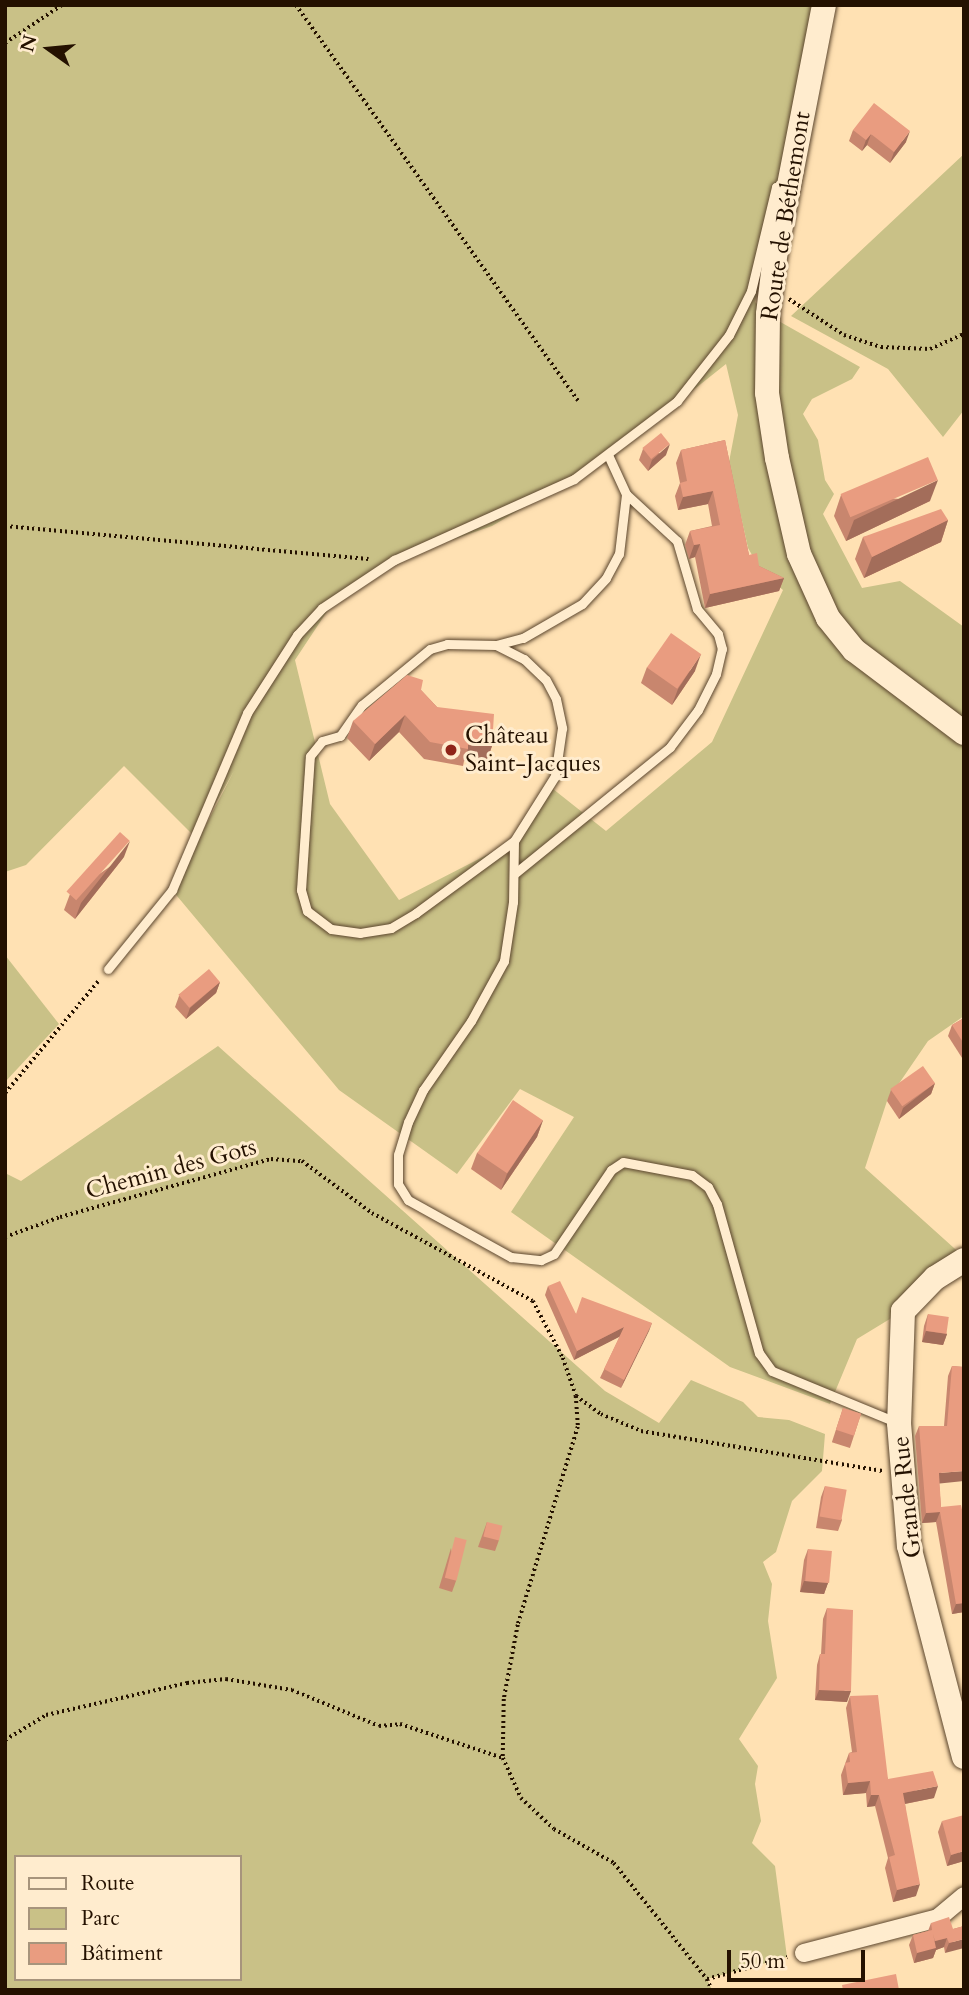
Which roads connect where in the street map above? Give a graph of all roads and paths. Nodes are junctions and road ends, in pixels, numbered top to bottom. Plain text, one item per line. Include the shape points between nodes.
1 (62, 5) edge
2 (296, 5) edge
3 (824, 5) edge
4 (5, 43) edge
5 (786, 192) junction
6 (773, 288) junction
7 (964, 334) edge
8 (578, 401) dead end
9 (609, 457) junction
10 (626, 494) junction
11 (5, 526) edge
12 (394, 560) junction
13 (496, 645) junction
14 (964, 733) edge
15 (514, 841) junction
16 (514, 874) junction
17 (108, 969) joint
18 (5, 1093) edge
19 (5, 1237) edge
20 (964, 1260) edge
21 (576, 1396) junction
22 (899, 1423) junction
23 (902, 1472) junction
24 (5, 1740) edge
25 (964, 1757) edge
26 (503, 1758) junction
27 (964, 1896) edge
28 (804, 1953) joint
29 (707, 1979) junction
30 (712, 1990) edge

1 - 4 path
2 - 8 path
3 - 5 street, Route de Béthemont
5 - 6 street, Route de Béthemont
5 - 9 lane via 776,187 751,291 729,335 677,401
6 - 7 path via 826,325 881,347 930,349
6 - 14 street, Route de Béthemont via 768,393 799,554 828,618 854,650
9 - 10 lane
9 - 12 lane via 574,480
10 - 13 lane via 619,554 606,578 561,620
10 - 16 lane via 677,541 696,608 718,635 722,649 716,674 698,710 670,747
11 - 12 path via 327,558
12 - 17 lane via 322,608 282,655 247,713 172,890
13 - 15 lane via 524,659 545,680 556,699 562,728 555,776
13 - 15 lane via 447,644 430,649 362,705 340,736 322,741 310,756 301,890 307,911 331,929 360,933 391,928
15 - 16 lane
16 - 22 lane via 504,961 471,1021 423,1090 401,1144 398,1184 408,1200 511,1257 541,1260 554,1254 611,1170 622,1162 692,1175 708,1187 717,1204 759,1353 772,1371
17 - 18 path
19 - 21 path, Chemin des Gots via 60,1217 271,1159 302,1161 372,1213 533,1301
20 - 22 street, Grande Rue via 935,1278 904,1311
21 - 23 path via 601,1414 641,1431
21 - 26 path, Chemin des Gots via 579,1427 518,1625 504,1699
22 - 23 street, Grande Rue
23 - 25 street, Grande Rue via 908,1546
24 - 26 path via 46,1715 187,1683 226,1679 261,1681 379,1726 400,1724
26 - 29 path via 521,1798 554,1829 614,1863
27 - 28 street via 938,1918
28 - 29 path
29 - 30 path

